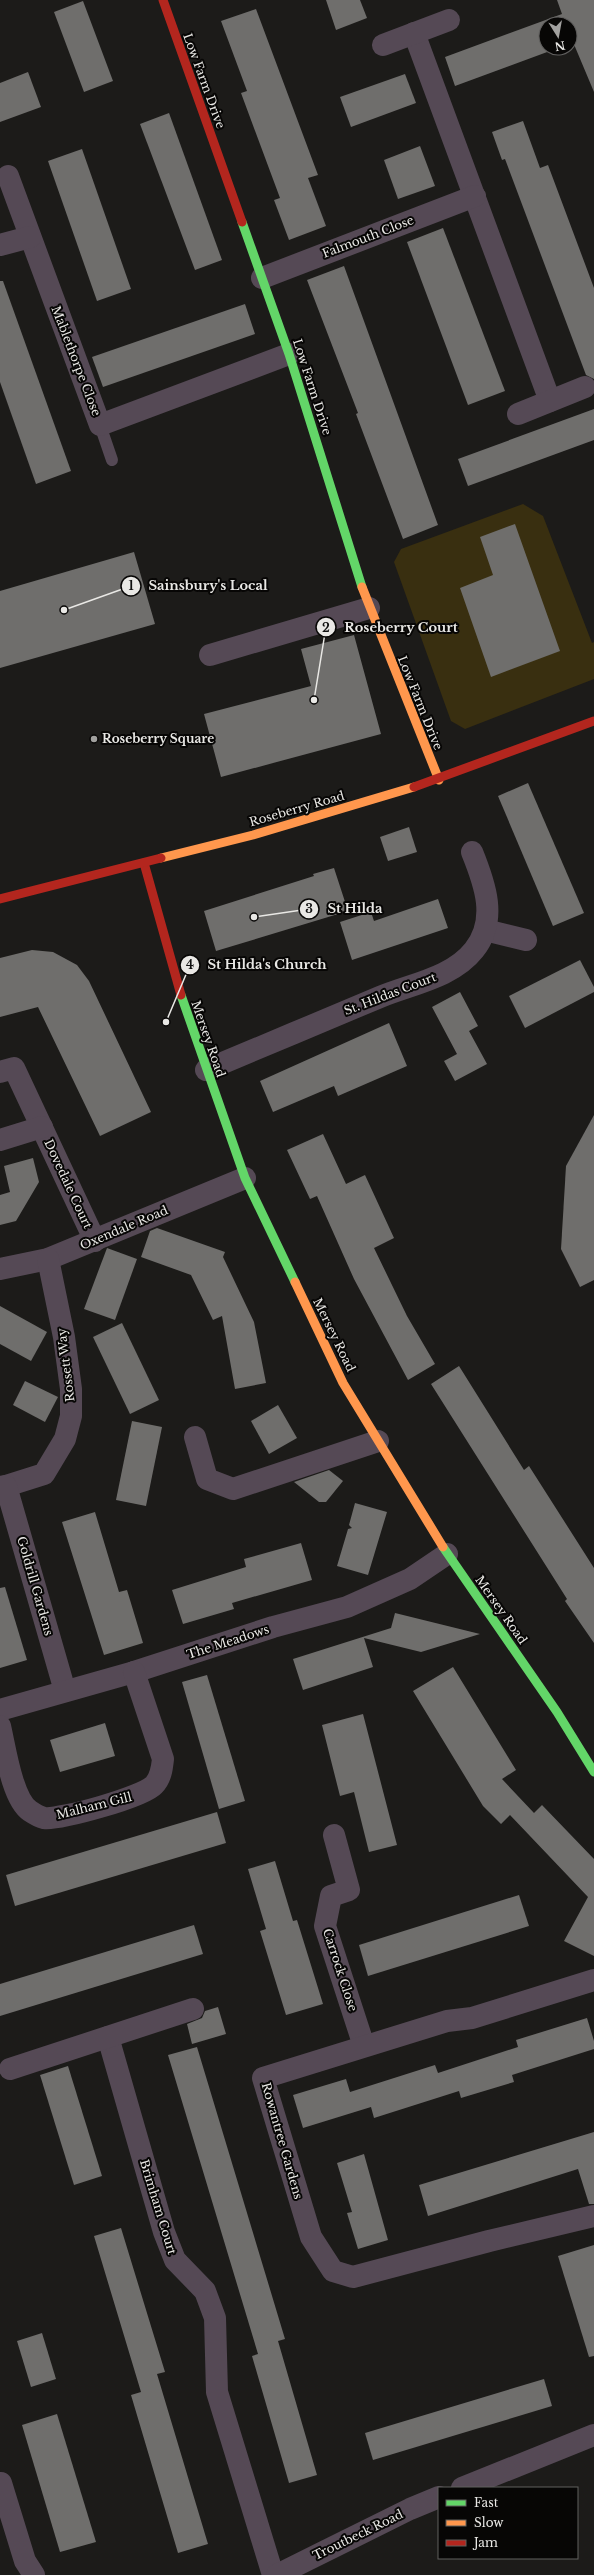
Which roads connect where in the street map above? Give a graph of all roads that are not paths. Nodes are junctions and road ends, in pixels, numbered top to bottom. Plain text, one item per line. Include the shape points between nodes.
1 (163, 0) edge
2 (449, 20) dead end
3 (414, 33) junction
4 (383, 45) dead end
5 (8, 176) dead end
6 (475, 196) junction
7 (30, 237) junction
8 (0, 245) edge
9 (262, 278) junction
10 (289, 354) junction
11 (585, 386) dead end
12 (550, 400) junction
13 (518, 414) dead end
14 (100, 425) junction
15 (112, 460) dead end
16 (369, 608) junction
17 (210, 655) dead end
18 (594, 721) edge
19 (439, 780) junction
20 (472, 852) dead end
21 (144, 864) junction
22 (0, 899) edge
23 (485, 930) junction
24 (526, 940) dead end
25 (206, 1070) junction
26 (0, 1072) edge
27 (42, 1127) junction
28 (0, 1140) edge
29 (245, 1178) junction
30 (95, 1241) junction
31 (48, 1259) junction
32 (0, 1270) edge
33 (195, 1437) dead end
34 (378, 1441) junction
35 (3, 1486) edge
36 (447, 1554) junction
37 (134, 1672) junction
38 (65, 1691) junction
39 (0, 1710) edge
40 (0, 1726) edge
41 (594, 1772) edge
42 (334, 1835) dead end
43 (594, 1980) edge
44 (194, 2009) dead end
45 (108, 2037) junction
46 (364, 2046) junction
47 (10, 2069) dead end
48 (594, 2216) edge
49 (594, 2435) edge
50 (1, 2483) dead end
51 (464, 2487) edge
52 (438, 2497) edge
53 (34, 2575) edge
54 (273, 2575) edge
55 (278, 2575) edge

1 - 9 street, Low Farm Drive
2 - 3 street
3 - 4 street
3 - 6 street
5 - 7 street, Mablethorpe Close
6 - 9 street, Falmouth Close
6 - 12 street
7 - 8 street
7 - 14 street, Mablethorpe Close
9 - 10 street, Low Farm Drive
10 - 14 street, Mablethorpe Close
10 - 16 street, Low Farm Drive
11 - 12 street
12 - 13 street
14 - 15 lane
16 - 17 street
16 - 19 street, Low Farm Drive
18 - 19 street, Roseberry Road
19 - 21 street, Roseberry Road
20 - 23 street, St. Hildas Court via 487,894
21 - 22 street, Roseberry Road
21 - 25 street, Mersey Road via 187,1016
23 - 24 street
23 - 25 street, St. Hildas Court via 474,950 448,972 382,996
25 - 29 street, Mersey Road
26 - 27 street, Dovedale Court via 14,1068
27 - 28 street, Dovedale Court
27 - 30 street, Dovedale Court
29 - 30 street, Oxendale Road
29 - 34 street, Mersey Road via 343,1383
30 - 31 street, Oxendale Road
31 - 32 street, Oxendale Road
31 - 35 street, Rossett Way via 64,1337 71,1389 71,1416 65,1439 44,1474
33 - 34 street via 207,1479 233,1490
34 - 36 street, Mersey Road
35 - 38 street, Goldrill Gardens
36 - 37 street, The Meadows via 410,1579 347,1607 273,1627
36 - 41 street, Mersey Road via 557,1712
37 - 38 street, The Meadows
37 - 40 street, Malham Gill via 163,1759 161,1773 154,1785 137,1796 44,1818 29,1811 19,1798
38 - 39 street, The Meadows
42 - 46 street, Carrock Close via 349,1890 331,1896 325,1926
43 - 46 street, Rowantree Gardens via 472,2018 446,2021
44 - 45 street
45 - 47 street
45 - 54 street, Brimham Court via 174,2260 205,2291 215,2318 217,2392
46 - 48 street, Rowantree Gardens via 263,2078 311,2237 333,2271 353,2277
49 - 51 street
50 - 53 street via 25,2561
52 - 55 street, Troutbeck Road

